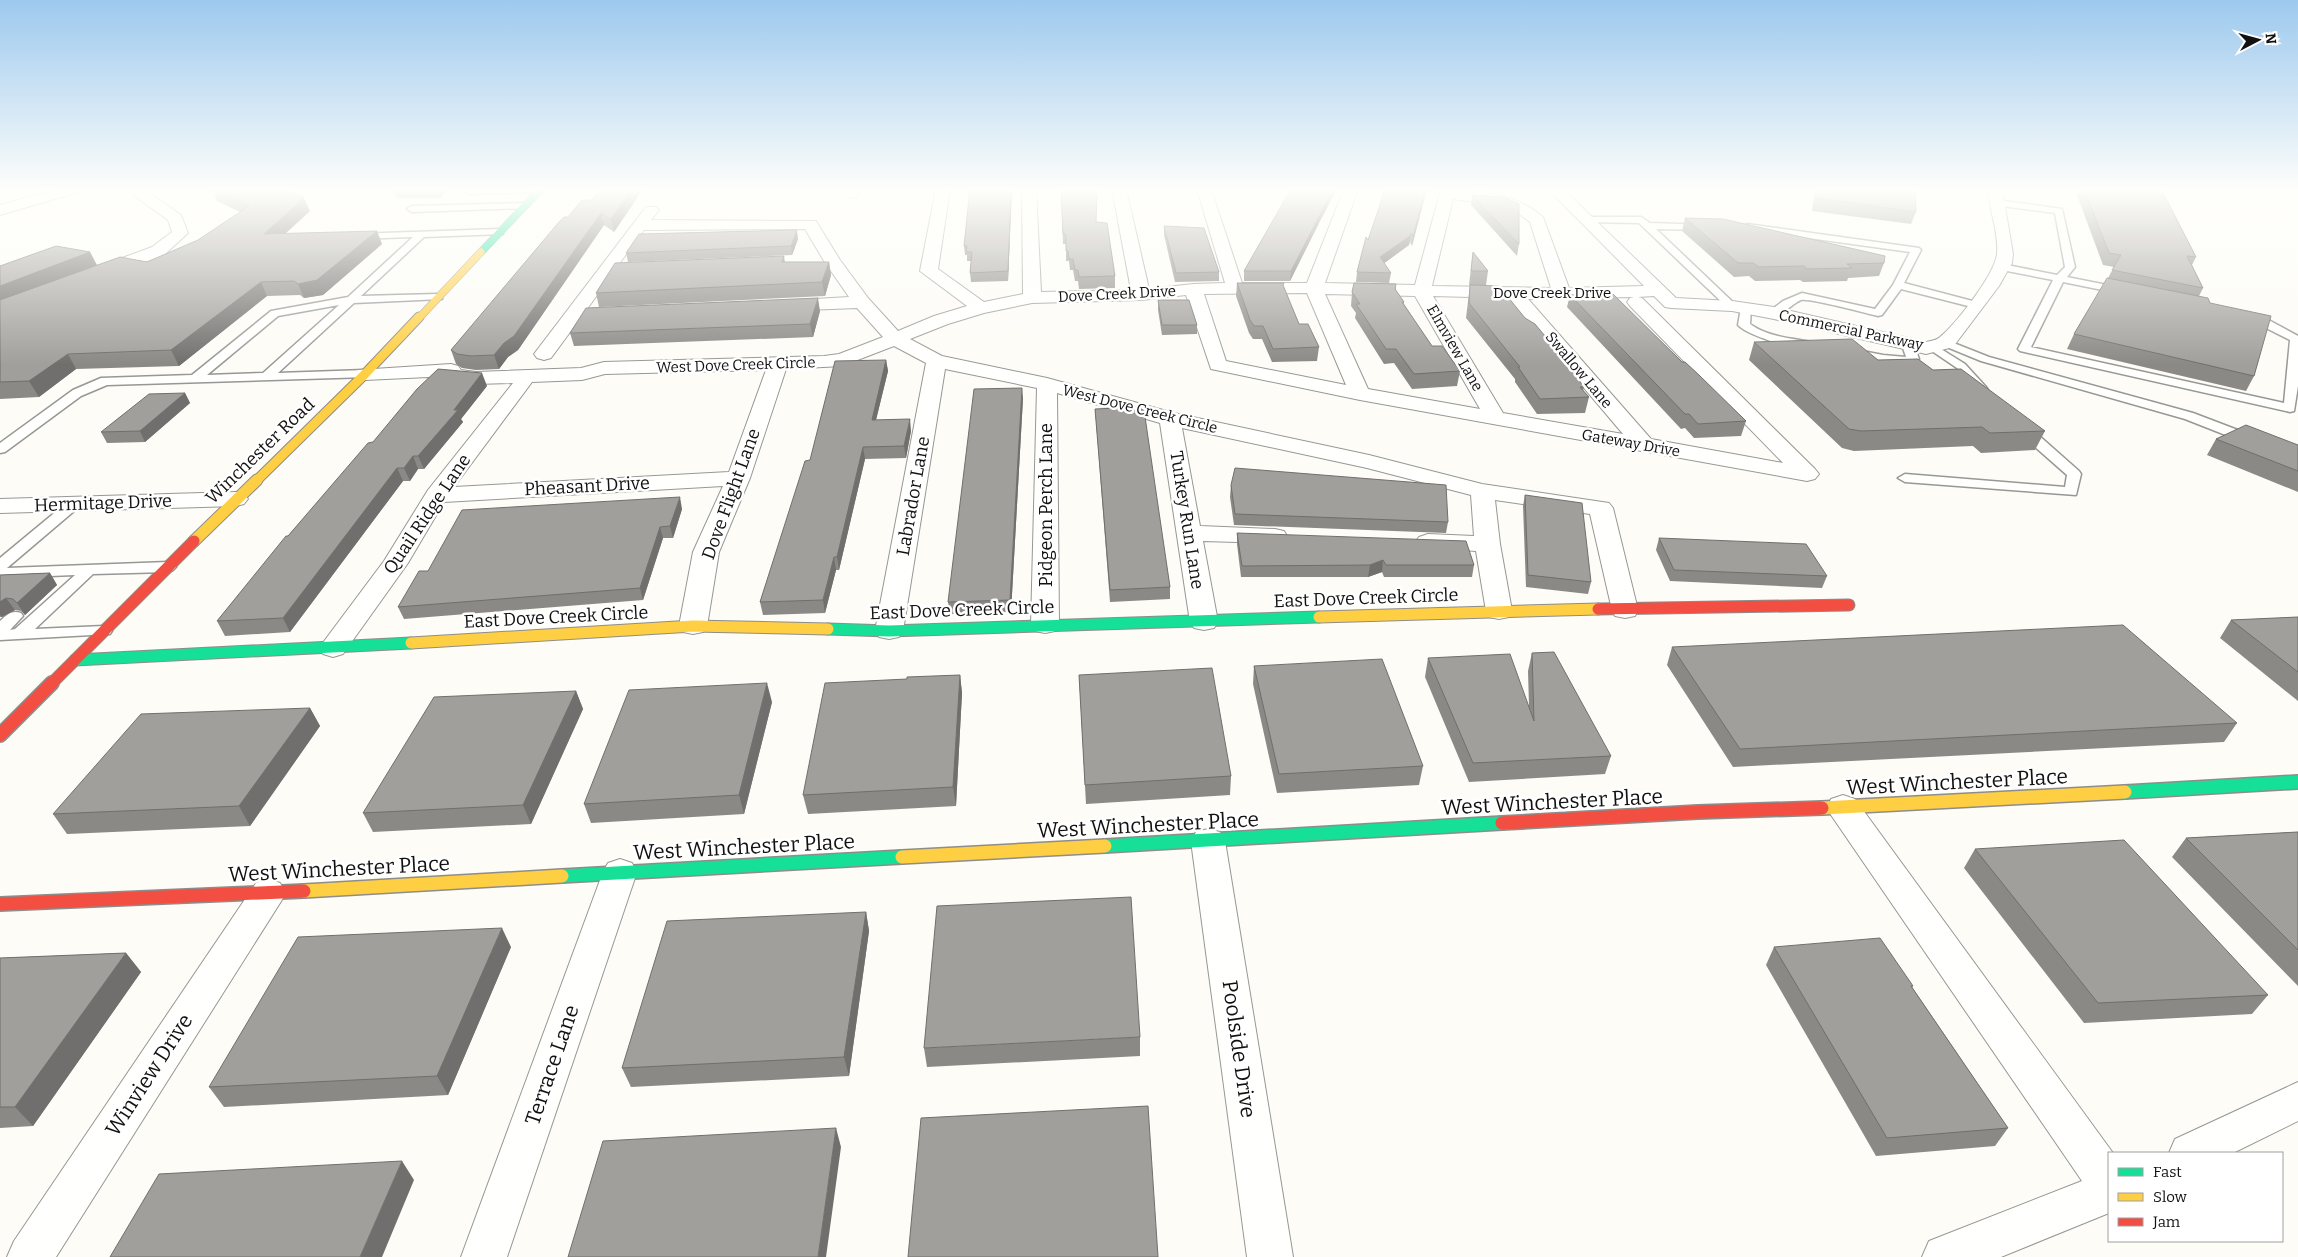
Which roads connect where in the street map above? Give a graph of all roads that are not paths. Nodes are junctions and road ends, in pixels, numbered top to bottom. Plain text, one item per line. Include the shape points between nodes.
1 (162, 248) edge
2 (407, 248) edge
3 (485, 248) edge
4 (623, 248) edge
5 (824, 248) edge
6 (932, 248) edge
7 (1031, 248) edge
8 (1131, 248) edge
9 (1222, 248) edge
10 (1329, 248) edge
11 (1433, 248) edge
12 (1546, 248) edge
13 (1615, 248) edge
14 (1672, 248) edge
15 (1900, 248) edge
16 (2004, 248) edge
17 (2066, 248) edge
18 (832, 261) junction
19 (812, 262) edge
20 (665, 267) edge
21 (2002, 267) junction
22 (606, 270) junction
23 (2060, 278) junction
24 (84, 279) edge
25 (1898, 285) junction
26 (1235, 288) junction
27 (1314, 288) junction
28 (1194, 290) junction
29 (1422, 292) junction
30 (1514, 294) junction
31 (1562, 294) junction
32 (2136, 294) edge
33 (1141, 295) junction
34 (438, 297) junction
35 (1664, 297) junction
36 (1032, 298) junction
37 (351, 300) junction
38 (862, 302) junction
39 (1636, 302) dead end
40 (1976, 305) junction
41 (765, 306) edge
42 (1739, 307) junction
43 (980, 308) junction
44 (639, 312) edge
45 (1774, 313) junction
46 (572, 315) junction
47 (2240, 315) edge
48 (895, 339) junction
49 (1908, 345) junction
50 (1940, 345) junction
51 (1826, 347) edge
52 (1845, 351) edge
53 (936, 361) junction
54 (778, 364) junction
55 (533, 369) junction
56 (365, 374) junction
57 (266, 377) junction
58 (197, 378) junction
59 (1047, 384) junction
60 (1360, 394) junction
61 (1993, 403) edge
62 (1170, 419) junction
63 (1496, 419) junction
64 (2015, 423) edge
65 (6, 440) edge
66 (2262, 444) edge
67 (1644, 446) junction
68 (0, 449) edge
69 (738, 478) junction
70 (1905, 478) dead end
71 (1482, 491) junction
72 (436, 494) junction
73 (236, 499) junction
74 (75, 503) junction
75 (0, 506) edge
76 (1190, 533) junction
77 (1299, 537) edge
78 (1407, 541) edge
79 (1487, 544) junction
80 (20, 549) junction
81 (0, 550) edge
82 (0, 566) edge
83 (168, 567) junction
84 (88, 570) junction
85 (0, 573) edge
86 (26, 579) junction
87 (8, 587) edge
88 (1622, 598) junction
89 (1849, 606) dead end
90 (1499, 611) junction
91 (15, 616) edge
92 (1204, 622) junction
93 (693, 626) junction
94 (1045, 626) junction
95 (0, 630) edge
96 (104, 631) junction
97 (889, 631) junction
98 (20, 634) junction
99 (0, 635) edge
100 (333, 648) junction
101 (76, 660) junction
102 (0, 735) edge
103 (2298, 782) edge
104 (1843, 806) junction
105 (1208, 841) junction
106 (620, 872) junction
107 (268, 893) junction
108 (0, 904) edge
109 (2298, 1101) edge
110 (2192, 1152) edge
111 (2108, 1182) edge
112 (2108, 1192) edge
113 (30, 1257) edge
114 (484, 1257) edge
115 (1270, 1257) edge
116 (1945, 1257) edge

1 - 24 street
2 - 37 lane
3 - 34 street, Winchester Road
4 - 22 street, Quail Ridge Lane
5 - 18 street
6 - 43 street via 928,271
7 - 36 street
8 - 33 street
9 - 26 street
10 - 27 street
11 - 29 street, Elmview Lane
12 - 31 street
13 - 35 street
14 - 42 lane
15 - 25 lane via 1916,250
16 - 21 street
17 - 23 lane via 2070,266
18 - 19 street
18 - 38 street
20 - 22 street
21 - 23 lane
21 - 40 street, Commercial Parkway
22 - 46 street, Quail Ridge Lane
23 - 32 lane
23 - 47 lane via 2024,349 2290,408 2296,339 2259,319
25 - 40 lane
25 - 45 lane via 1878,313 1802,296
26 - 27 street, Dove Creek Drive
26 - 28 street, Dove Creek Drive
27 - 29 street, Dove Creek Drive
27 - 60 street
28 - 33 street, Dove Creek Drive
28 - 60 street, Gateway Drive via 1218,364
29 - 30 street, Dove Creek Drive
29 - 63 street, Elmview Lane
30 - 31 street, Dove Creek Drive
30 - 67 street, Swallow Lane
31 - 35 street, Dove Creek Drive
33 - 36 street, Dove Creek Drive
34 - 37 lane
34 - 56 street, Winchester Road
35 - 42 street, Commercial Parkway
36 - 43 street, Dove Creek Drive
37 - 57 lane
37 - 58 lane via 275,313
38 - 41 street
38 - 48 street
39 - 67 street, Gateway Drive via 1807,474
40 - 50 street, Commercial Parkway
42 - 45 street, Commercial Parkway
42 - 51 lane via 1744,325 1751,330
43 - 48 street, Dove Creek Drive
44 - 46 street
45 - 49 street, Commercial Parkway
46 - 55 street, Quail Ridge Lane
48 - 53 street, West Dove Creek Circle
48 - 54 street, West Dove Creek Circle via 842,360
49 - 50 street, Commercial Parkway
49 - 52 lane via 1913,359 1909,360
50 - 61 lane
50 - 66 lane via 2189,416
53 - 59 street, West Dove Creek Circle
53 - 97 street, Labrador Lane
54 - 55 street, West Dove Creek Circle via 604,368 582,374
54 - 69 street, Dove Flight Lane
55 - 56 street, West Dove Creek Circle via 476,378 432,372
55 - 72 street, Quail Ridge Lane
56 - 57 lane
56 - 73 street, Winchester Road
57 - 58 lane
58 - 65 lane via 105,381 77,393
59 - 62 street, West Dove Creek Circle
59 - 94 street, Pidgeon Perch Lane
60 - 63 street, Gateway Drive
62 - 71 street, West Dove Creek Circle via 1369,462
62 - 76 street, Turkey Run Lane
63 - 67 street, Gateway Drive
64 - 70 lane via 2074,474 2071,492
65 - 68 lane
69 - 72 street, Pheasant Drive
69 - 93 street, Dove Flight Lane via 706,552
71 - 79 street
71 - 88 street, West Dove Creek Circle via 1601,508
72 - 100 street, Quail Ridge Lane via 395,563
73 - 74 street, Hermitage Drive
73 - 83 street, Winchester Road
74 - 75 street, Hermitage Drive
74 - 80 lane
76 - 77 street
76 - 92 street, Turkey Run Lane
78 - 79 street
79 - 90 street
80 - 81 lane
80 - 82 lane
83 - 84 lane
83 - 96 street, Winchester Road
84 - 86 lane
84 - 98 lane
85 - 86 lane
86 - 87 lane
88 - 89 street, East Dove Creek Circle
88 - 90 street, East Dove Creek Circle
90 - 92 street, East Dove Creek Circle
91 - 95 lane
92 - 94 street, East Dove Creek Circle
93 - 97 street, East Dove Creek Circle
93 - 100 street, East Dove Creek Circle
94 - 97 street, East Dove Creek Circle
96 - 98 lane
96 - 101 street, Winchester Road
98 - 99 lane
100 - 101 street, East Dove Creek Circle
101 - 102 street, Winchester Road
103 - 104 street, West Winchester Place
104 - 105 street, West Winchester Place via 1688,812
104 - 111 street
105 - 106 street, West Winchester Place
105 - 115 street, Poolside Drive
106 - 107 street, West Winchester Place
106 - 114 street, Terrace Lane
107 - 108 street, West Winchester Place
107 - 113 street, Winview Drive
109 - 110 street
112 - 116 street

